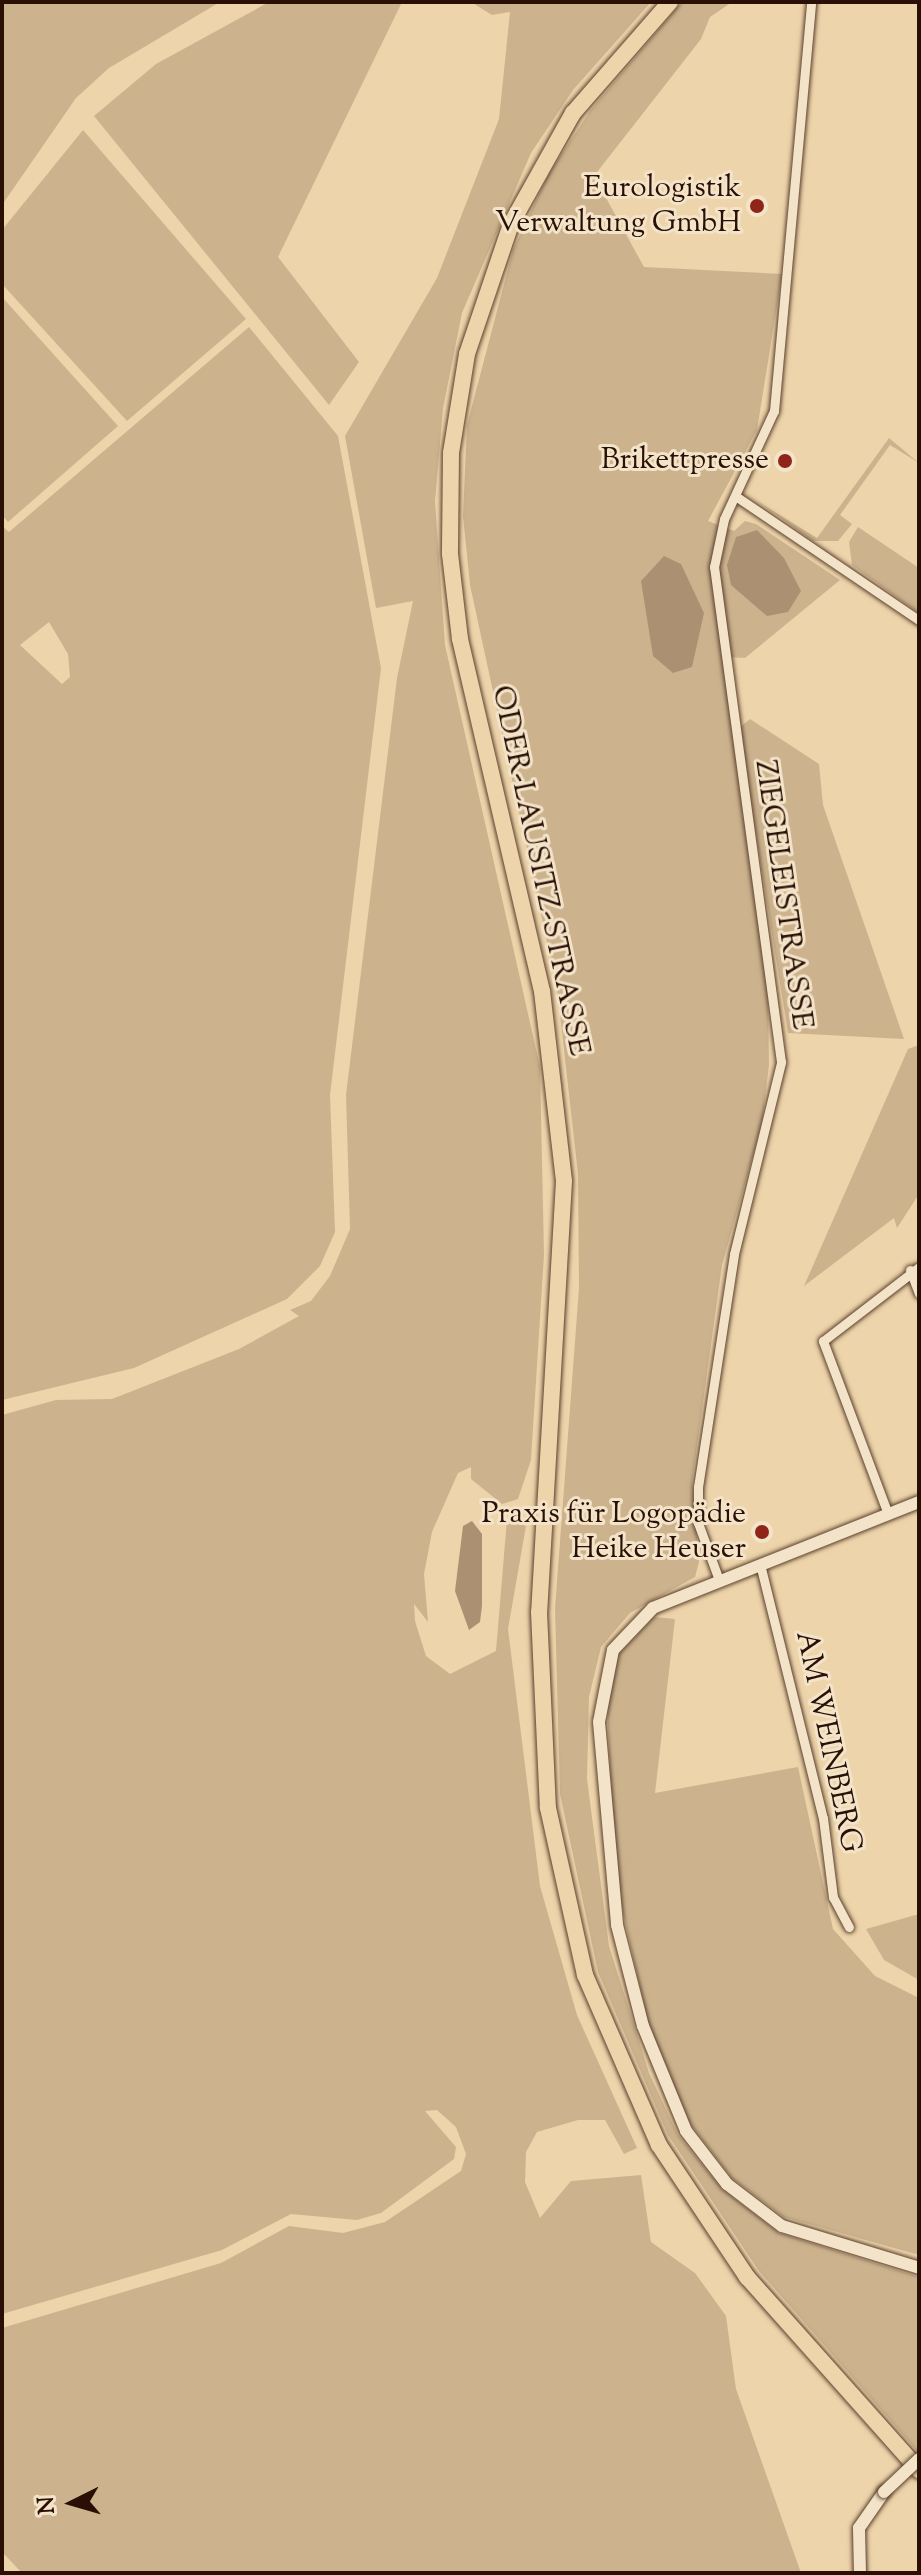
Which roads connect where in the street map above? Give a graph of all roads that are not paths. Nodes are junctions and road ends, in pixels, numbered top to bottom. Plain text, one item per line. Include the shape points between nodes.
1 (670, 2) edge
2 (811, 2) edge
3 (737, 497) junction
4 (919, 620) edge
5 (914, 1268) edge
6 (919, 1293) edge
7 (919, 1502) edge
8 (888, 1514) junction
9 (760, 1564) junction
10 (719, 1580) junction
11 (849, 1927) dead end
12 (919, 2268) edge
13 (919, 2459) edge
14 (919, 2470) edge
15 (860, 2573) edge

1 - 14 highway, ODER-LAUSITZ-STRASSE via 573,113 511,224 467,354 451,453 450,554 460,639 542,991 563,1167 539,1612 548,1808 585,1975 659,2145 747,2277
2 - 3 street, ZIEGELEISTRASSE via 774,411
3 - 4 street
3 - 10 street, ZIEGELEISTRASSE via 714,567 781,1062 734,1254 698,1487 698,1523
5 - 6 street
5 - 8 street via 823,1341
7 - 8 street
8 - 9 street
9 - 10 street
9 - 11 street, AM WEINBERG via 823,1818 833,1897
10 - 12 street via 668,1600 636,1621 613,1650 599,1722 609,1878 658,2069 686,2131 748,2203 782,2226
13 - 15 street, bridge via 884,2492 859,2528

